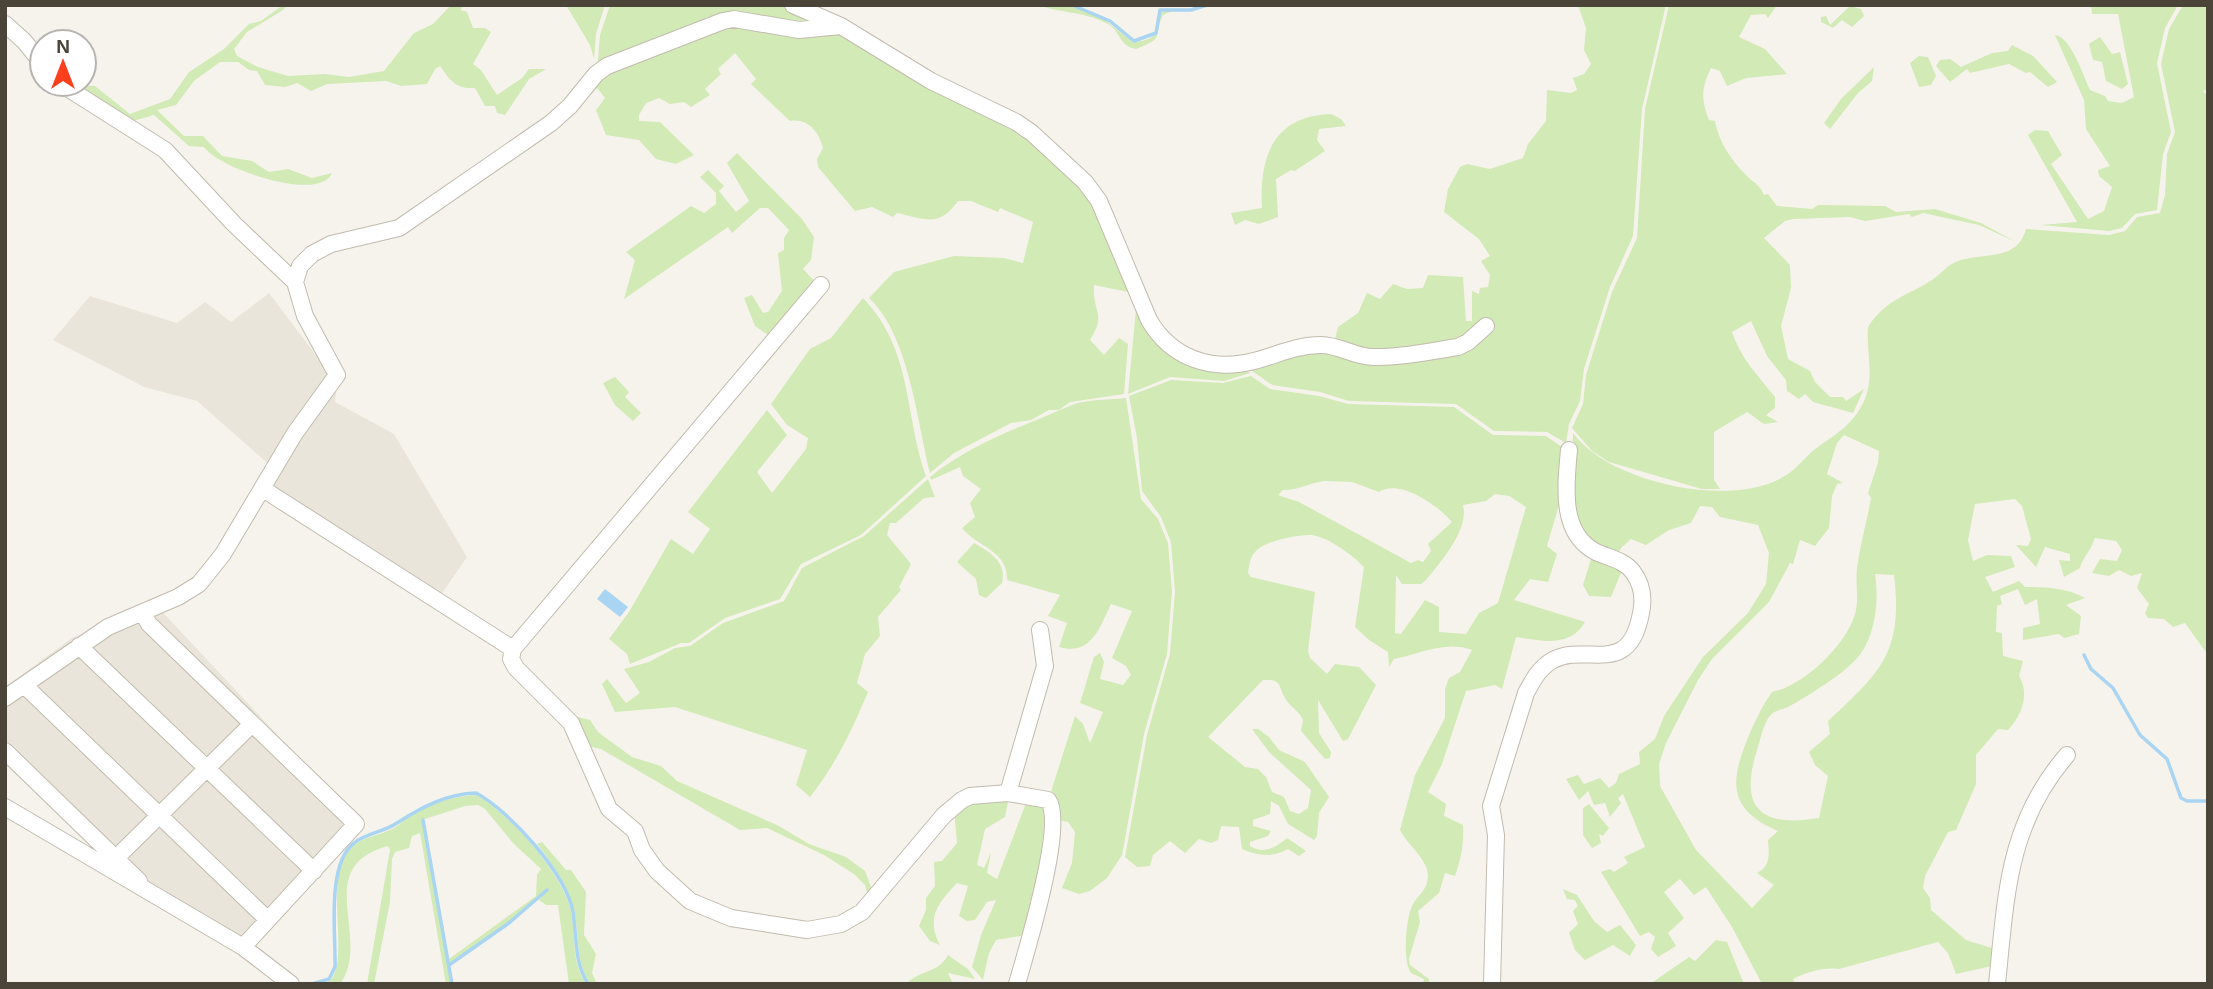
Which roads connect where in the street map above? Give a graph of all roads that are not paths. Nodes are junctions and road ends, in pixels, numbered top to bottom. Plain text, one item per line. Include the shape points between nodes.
1 (793, 5) edge
2 (5, 24) edge
3 (841, 26) junction
4 (28, 46) edge
5 (83, 98) edge
6 (295, 282) junction
7 (821, 285) dead end
8 (1486, 326) dead end
9 (1569, 450) dead end
10 (263, 489) junction
11 (143, 613) junction
12 (1040, 630) dead end
13 (79, 646) junction
14 (513, 649) junction
15 (24, 685) junction
16 (5, 698) edge
17 (251, 724) junction
18 (5, 751) edge
19 (2067, 755) dead end
20 (206, 768) junction
21 (1009, 793) junction
22 (5, 807) edge
23 (159, 815) junction
24 (116, 858) junction
25 (314, 871) junction
26 (142, 890) junction
27 (267, 919) junction
28 (243, 947) junction
29 (291, 984) edge
30 (1017, 984) edge
31 (1492, 984) edge
32 (1997, 984) edge

1 - 3 street
2 - 4 street
3 - 6 street via 799,30 734,19 624,58 596,74 562,114 399,229 321,249 300,266
3 - 8 street via 931,81 1016,122 1069,166 1099,201 1158,335 1183,355 1209,364 1240,364 1299,347 1324,345 1374,358 1458,347
5 - 6 street via 165,150
6 - 10 street via 309,326 337,375 295,433
7 - 14 street
9 - 31 street via 1566,500 1578,535 1586,547 1625,563 1634,573 1643,600 1641,615 1623,648 1604,657 1574,655 1552,661 1534,678 1527,693 1490,806 1496,847
10 - 11 street via 199,584
10 - 14 street
11 - 13 street via 108,627
11 - 17 street
12 - 21 street via 1045,666
13 - 15 street
13 - 20 street
14 - 21 street via 511,659 516,668 571,723 609,809 635,831 648,860 690,901 731,918 807,930 841,924 867,907 952,807 970,796
15 - 16 street
15 - 23 street
17 - 20 street
17 - 25 street via 356,824
18 - 24 street
19 - 32 street via 2038,795 2013,854 2004,895
20 - 23 street
20 - 25 street
21 - 30 street via 1041,797 1053,810 1045,880
22 - 26 street
23 - 24 street
23 - 27 street
24 - 26 street
25 - 27 street
26 - 28 street
27 - 28 street
28 - 29 street

